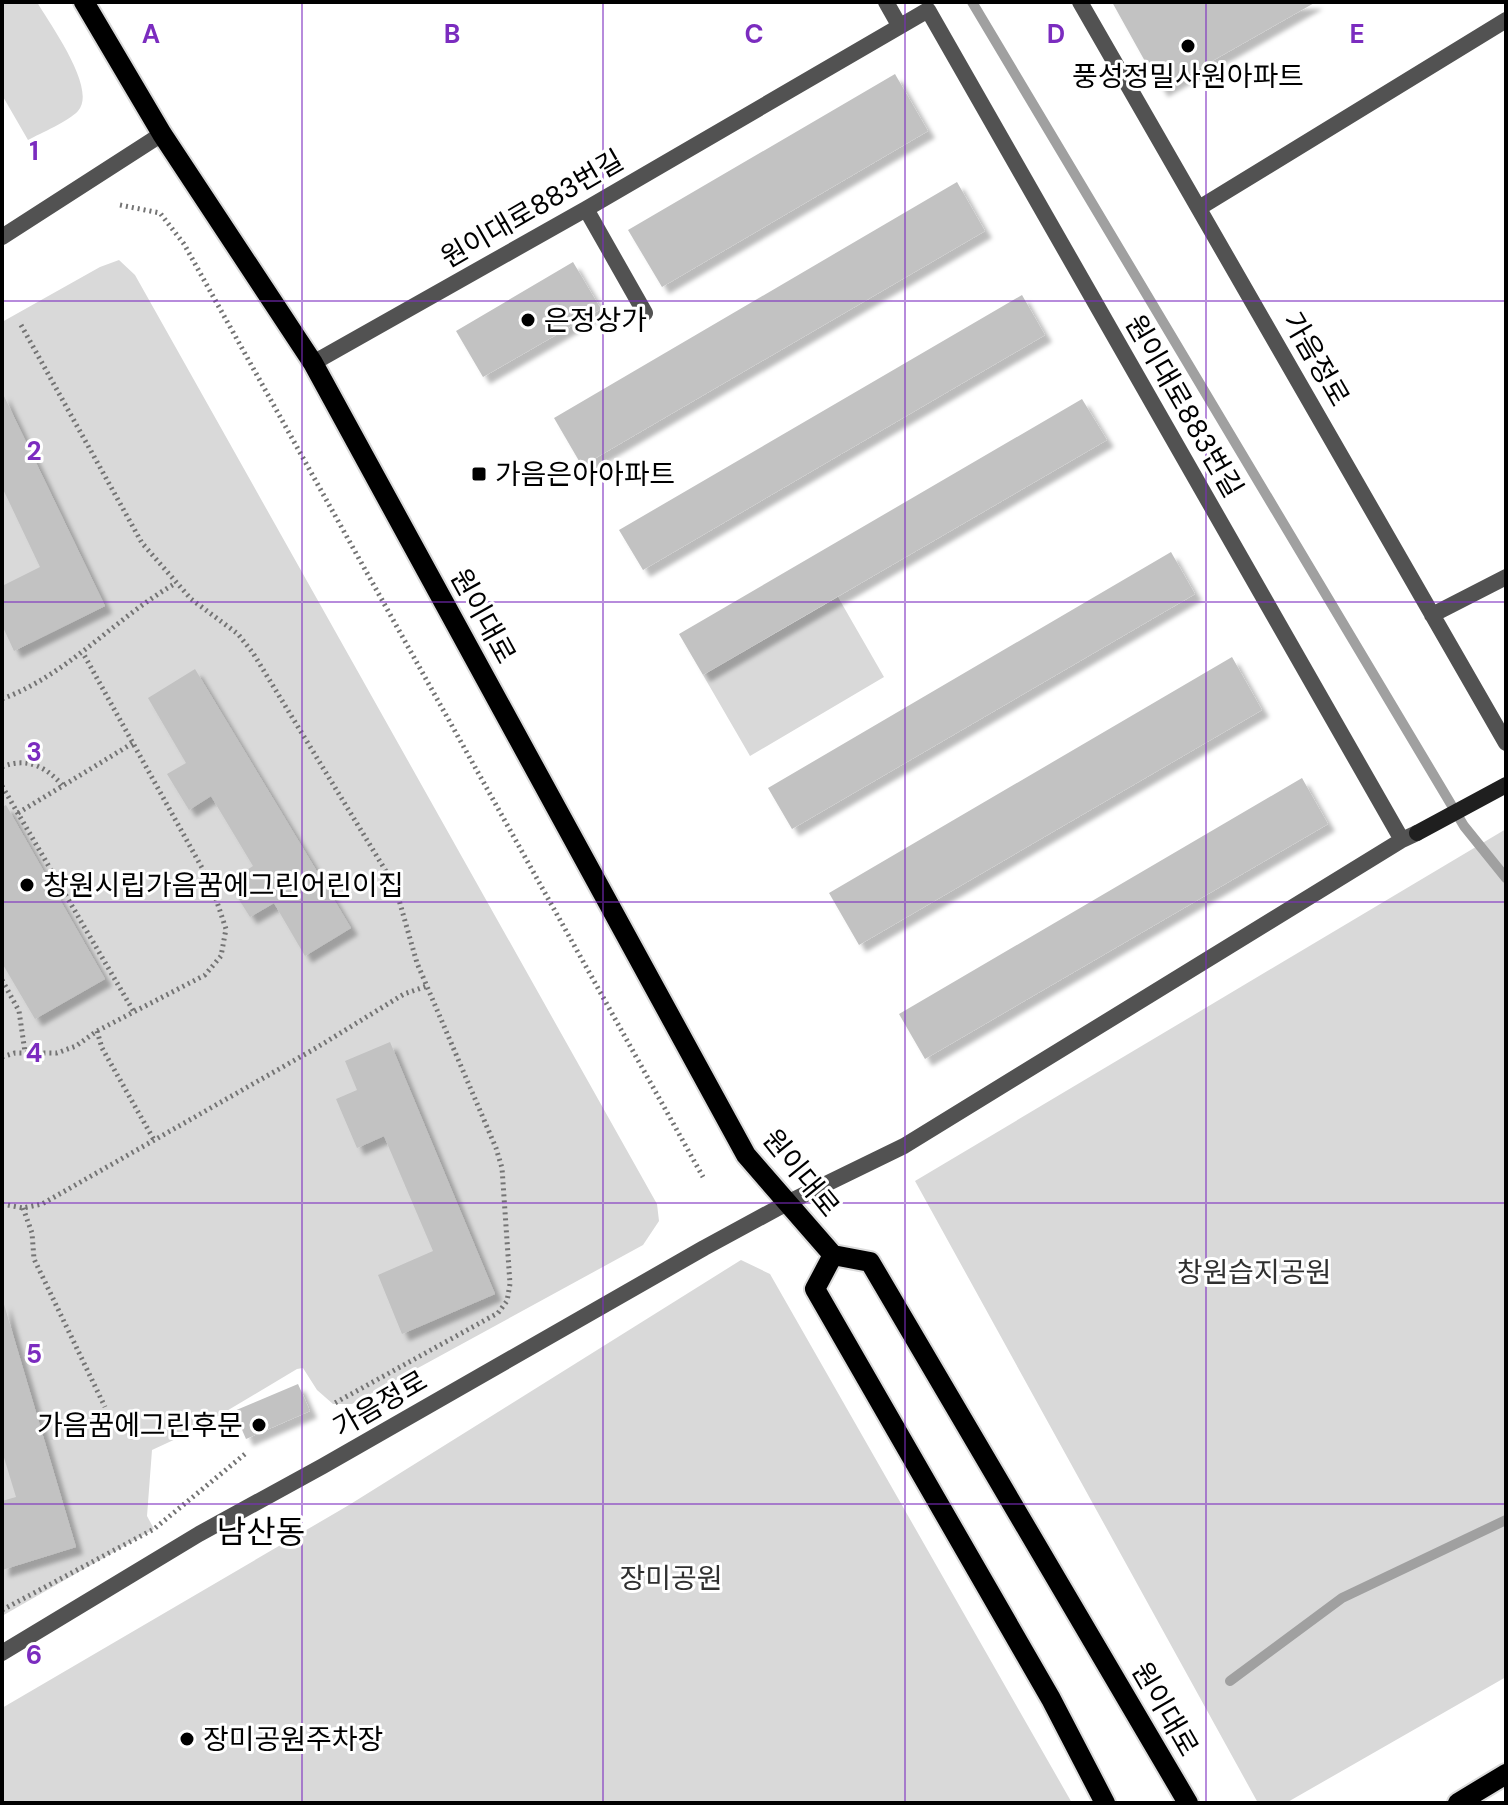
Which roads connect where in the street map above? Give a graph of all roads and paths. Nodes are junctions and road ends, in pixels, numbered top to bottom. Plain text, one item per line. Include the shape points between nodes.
1 (84, 2) edge
2 (886, 2) edge
3 (1080, 2) edge
4 (938, 5) edge
5 (1506, 20) edge
6 (899, 25) junction
7 (162, 134) junction
8 (120, 205) dead end
9 (1199, 208) junction
10 (586, 209) junction
11 (2, 237) edge
12 (645, 313) dead end
13 (21, 325) dead end
14 (313, 363) junction
15 (1506, 577) edge
16 (176, 583) junction
17 (1432, 615) junction
18 (83, 653) junction
19 (2, 699) edge
20 (133, 743) junction
21 (1506, 743) edge
22 (2, 767) edge
23 (62, 785) junction
24 (1506, 785) edge
25 (2, 786) edge
26 (18, 813) junction
27 (1402, 840) junction
28 (2, 980) edge
29 (427, 986) junction
30 (134, 1012) junction
31 (97, 1031) junction
32 (25, 1052) junction
33 (2, 1057) edge
34 (154, 1140) junction
35 (703, 1177) dead end
36 (787, 1203) junction
37 (2, 1204) edge
38 (23, 1208) junction
39 (833, 1255) junction
40 (333, 1404) dead end
41 (105, 1407) dead end
42 (245, 1454) dead end
43 (2, 1610) edge
44 (2, 1653) edge
45 (1506, 1774) edge
46 (1105, 1803) edge
47 (1188, 1803) edge
48 (1458, 1803) edge

1 - 7 main road, 원이대로
2 - 6 street
3 - 9 street, 가음정로
4 - 6 street, 원이대로883번길
4 - 27 street, 원이대로883번길
5 - 9 street
6 - 10 street, 원이대로883번길
7 - 11 street
7 - 14 main road, 원이대로
8 - 35 path via 160,213 184,244
9 - 17 street, 가음정로
10 - 12 street
10 - 14 street, 원이대로883번길
13 - 16 path via 142,543
14 - 36 main road, 원이대로 via 746,1155
15 - 17 street
16 - 18 path via 149,598
16 - 29 path via 238,634 261,666 395,886
17 - 21 street, 가음정로
18 - 19 path
18 - 20 path
20 - 23 path
20 - 30 path via 211,884 226,929 221,956 205,975
22 - 23 path via 34,764 52,772
23 - 26 path
24 - 27 street
25 - 26 path
26 - 30 path
27 - 36 street, 가음정로 via 904,1146
28 - 32 path via 19,1011
29 - 34 path via 404,994
29 - 40 path via 502,1168 507,1301 498,1313
30 - 31 path
31 - 32 path via 57,1053
31 - 34 path
32 - 33 path
34 - 38 path via 42,1204
36 - 39 main road, 원이대로
36 - 44 street, 가음정로 via 199,1534
37 - 38 path
38 - 41 path via 34,1259
39 - 46 main road, 원이대로 via 815,1289 1051,1699
39 - 47 main road, 원이대로 via 870,1262
42 - 43 path via 154,1529
45 - 48 main road

